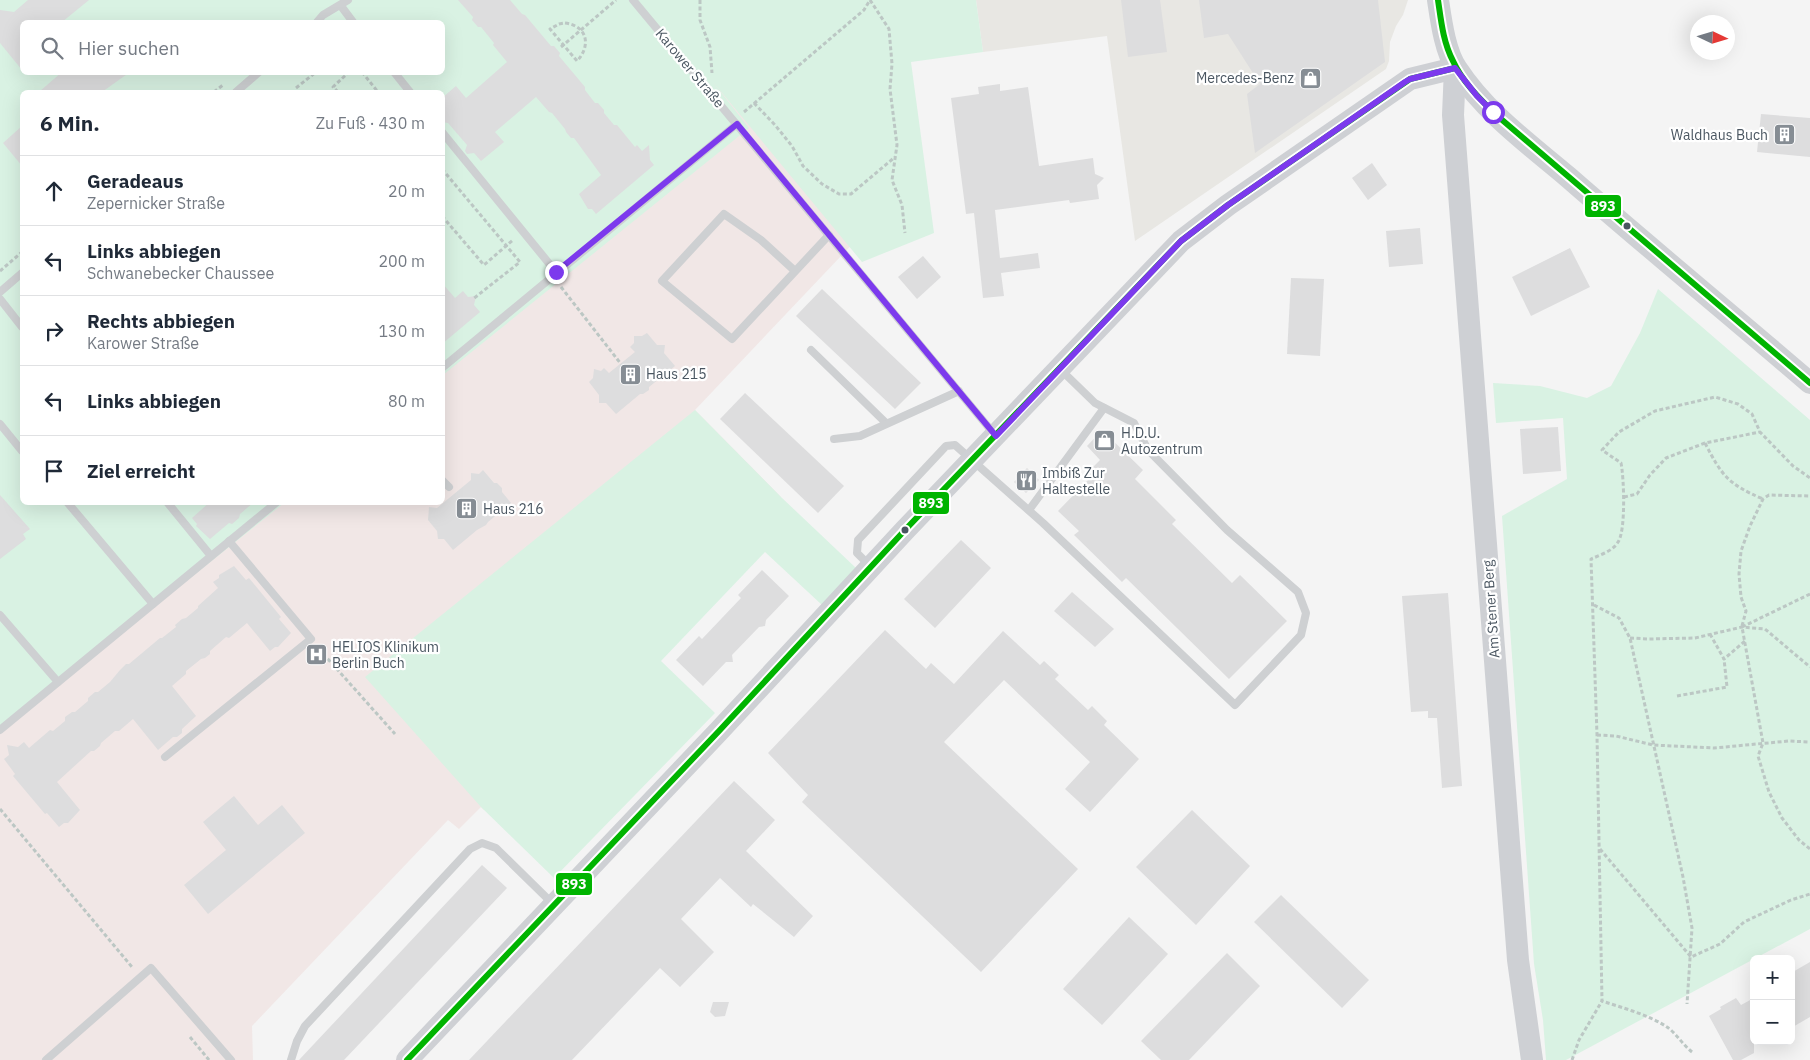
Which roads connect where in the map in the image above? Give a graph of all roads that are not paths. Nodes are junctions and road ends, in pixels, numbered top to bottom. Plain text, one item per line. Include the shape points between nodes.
1 (348, 0) edge
2 (633, 0) edge
3 (1438, 0) edge
4 (341, 6) junction
5 (319, 20) edge
6 (352, 20) edge
7 (1455, 68) junction
8 (256, 75) edge
9 (396, 75) edge
10 (238, 90) edge
11 (408, 90) edge
12 (736, 122) junction
13 (445, 136) edge
14 (829, 235) junction
15 (795, 272) junction
16 (554, 274) junction
17 (20, 275) edge
18 (0, 292) edge
19 (0, 299) edge
20 (20, 324) edge
21 (811, 350) dead end
22 (445, 365) edge
23 (1060, 369) junction
24 (1810, 383) edge
25 (959, 391) junction
26 (1104, 408) junction
27 (886, 423) junction
28 (0, 424) edge
29 (996, 436) junction
30 (834, 439) dead end
31 (20, 449) edge
32 (973, 460) junction
33 (445, 484) edge
34 (448, 487) dead end
35 (70, 505) edge
36 (169, 505) edge
37 (274, 505) edge
38 (1029, 510) junction
39 (229, 541) junction
40 (211, 556) junction
41 (153, 604) junction
42 (0, 615) edge
43 (58, 682) junction
44 (0, 730) edge
45 (165, 757) dead end
46 (553, 904) junction
47 (46, 1060) edge
48 (231, 1060) edge
49 (290, 1060) edge
50 (407, 1060) edge
51 (1532, 1060) edge

1 - 4 lane
2 - 12 lane, Karower Straße
3 - 7 main road
4 - 5 lane
4 - 6 lane
7 - 23 main road via 1410,79 1196,228
7 - 24 main road via 1493,112
7 - 51 main road, Am Stener Berg via 1453,115 1518,960
8 - 10 lane
9 - 11 lane
12 - 14 lane, Karower Straße
12 - 16 lane
13 - 16 lane
14 - 15 lane
14 - 25 lane, Karower Straße
15 - 15 lane via 732,340 662,281 724,214 761,240
16 - 22 lane
17 - 18 lane
19 - 20 lane
21 - 27 lane
23 - 26 lane via 1095,404
23 - 29 main road
25 - 27 lane
25 - 29 lane, Karower Straße
26 - 38 lane
26 - 38 lane via 1134,423 1148,450 1227,530 1298,592 1306,613 1301,635 1235,705
27 - 30 lane via 860,436
28 - 31 lane
29 - 32 main road
32 - 38 lane
32 - 46 main road
33 - 34 lane
35 - 41 lane
36 - 40 lane
37 - 39 lane
39 - 40 lane
39 - 45 lane via 311,639
40 - 41 lane
41 - 43 lane
42 - 43 lane
43 - 44 lane
46 - 49 lane via 496,848 482,844 470,849 306,1026
46 - 50 main road
47 - 48 lane via 151,968

